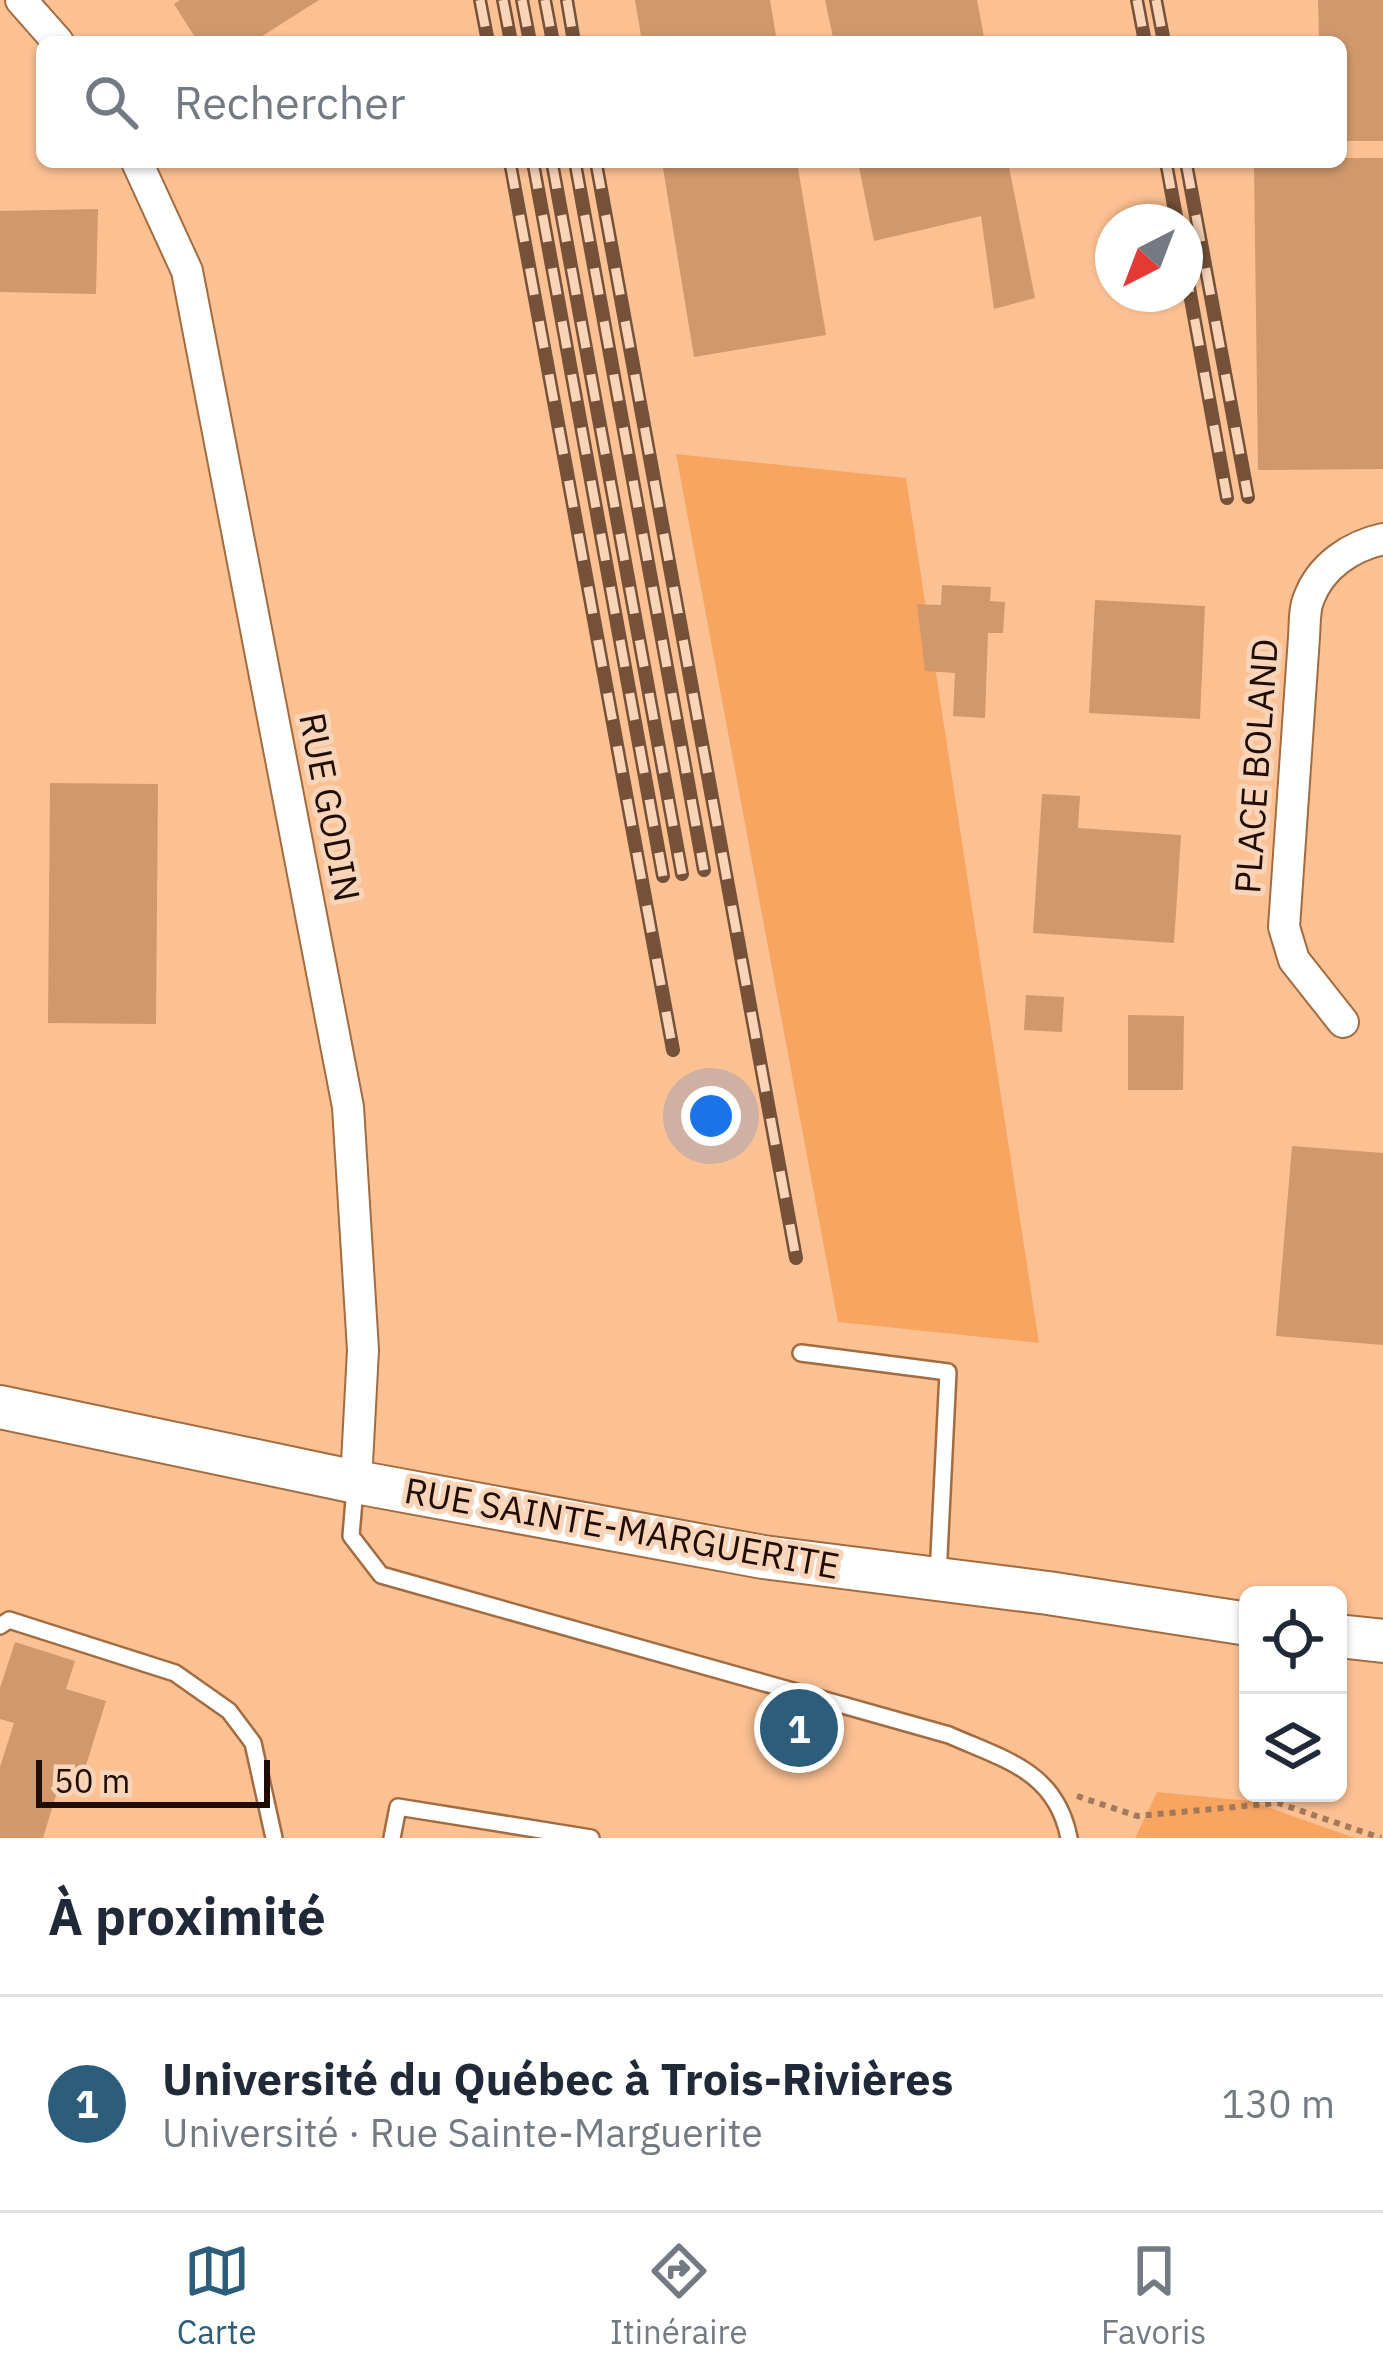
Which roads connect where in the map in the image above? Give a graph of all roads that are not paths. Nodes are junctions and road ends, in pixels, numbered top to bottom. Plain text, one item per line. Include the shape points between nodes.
1 (21, 0) edge
2 (53, 36) edge
3 (140, 168) edge
4 (1383, 539) edge
5 (1342, 1022) dead end
6 (801, 1353) dead end
7 (0, 1407) edge
8 (356, 1482) junction
9 (938, 1579) junction
10 (1239, 1623) edge
11 (0, 1626) edge
12 (1347, 1637) edge
13 (1383, 1641) edge
14 (274, 1838) edge
15 (392, 1838) edge
16 (591, 1838) edge
17 (1069, 1838) edge

1 - 2 street
3 - 8 street, RUE GODIN via 187,271 348,1107 363,1350
4 - 5 street, PLACE BOLAND via 1350,548 1306,602 1284,927 1294,961
6 - 9 lane via 948,1372
7 - 8 street, RUE SAINTE-MARGUERITE
8 - 9 street, RUE SAINTE-MARGUERITE via 764,1557
8 - 17 lane via 351,1536 381,1575 950,1735 1045,1784
9 - 10 street, RUE SAINTE-MARGUERITE
11 - 14 lane via 9,1620 175,1673 229,1711 253,1743
12 - 13 street
15 - 16 lane via 398,1807

